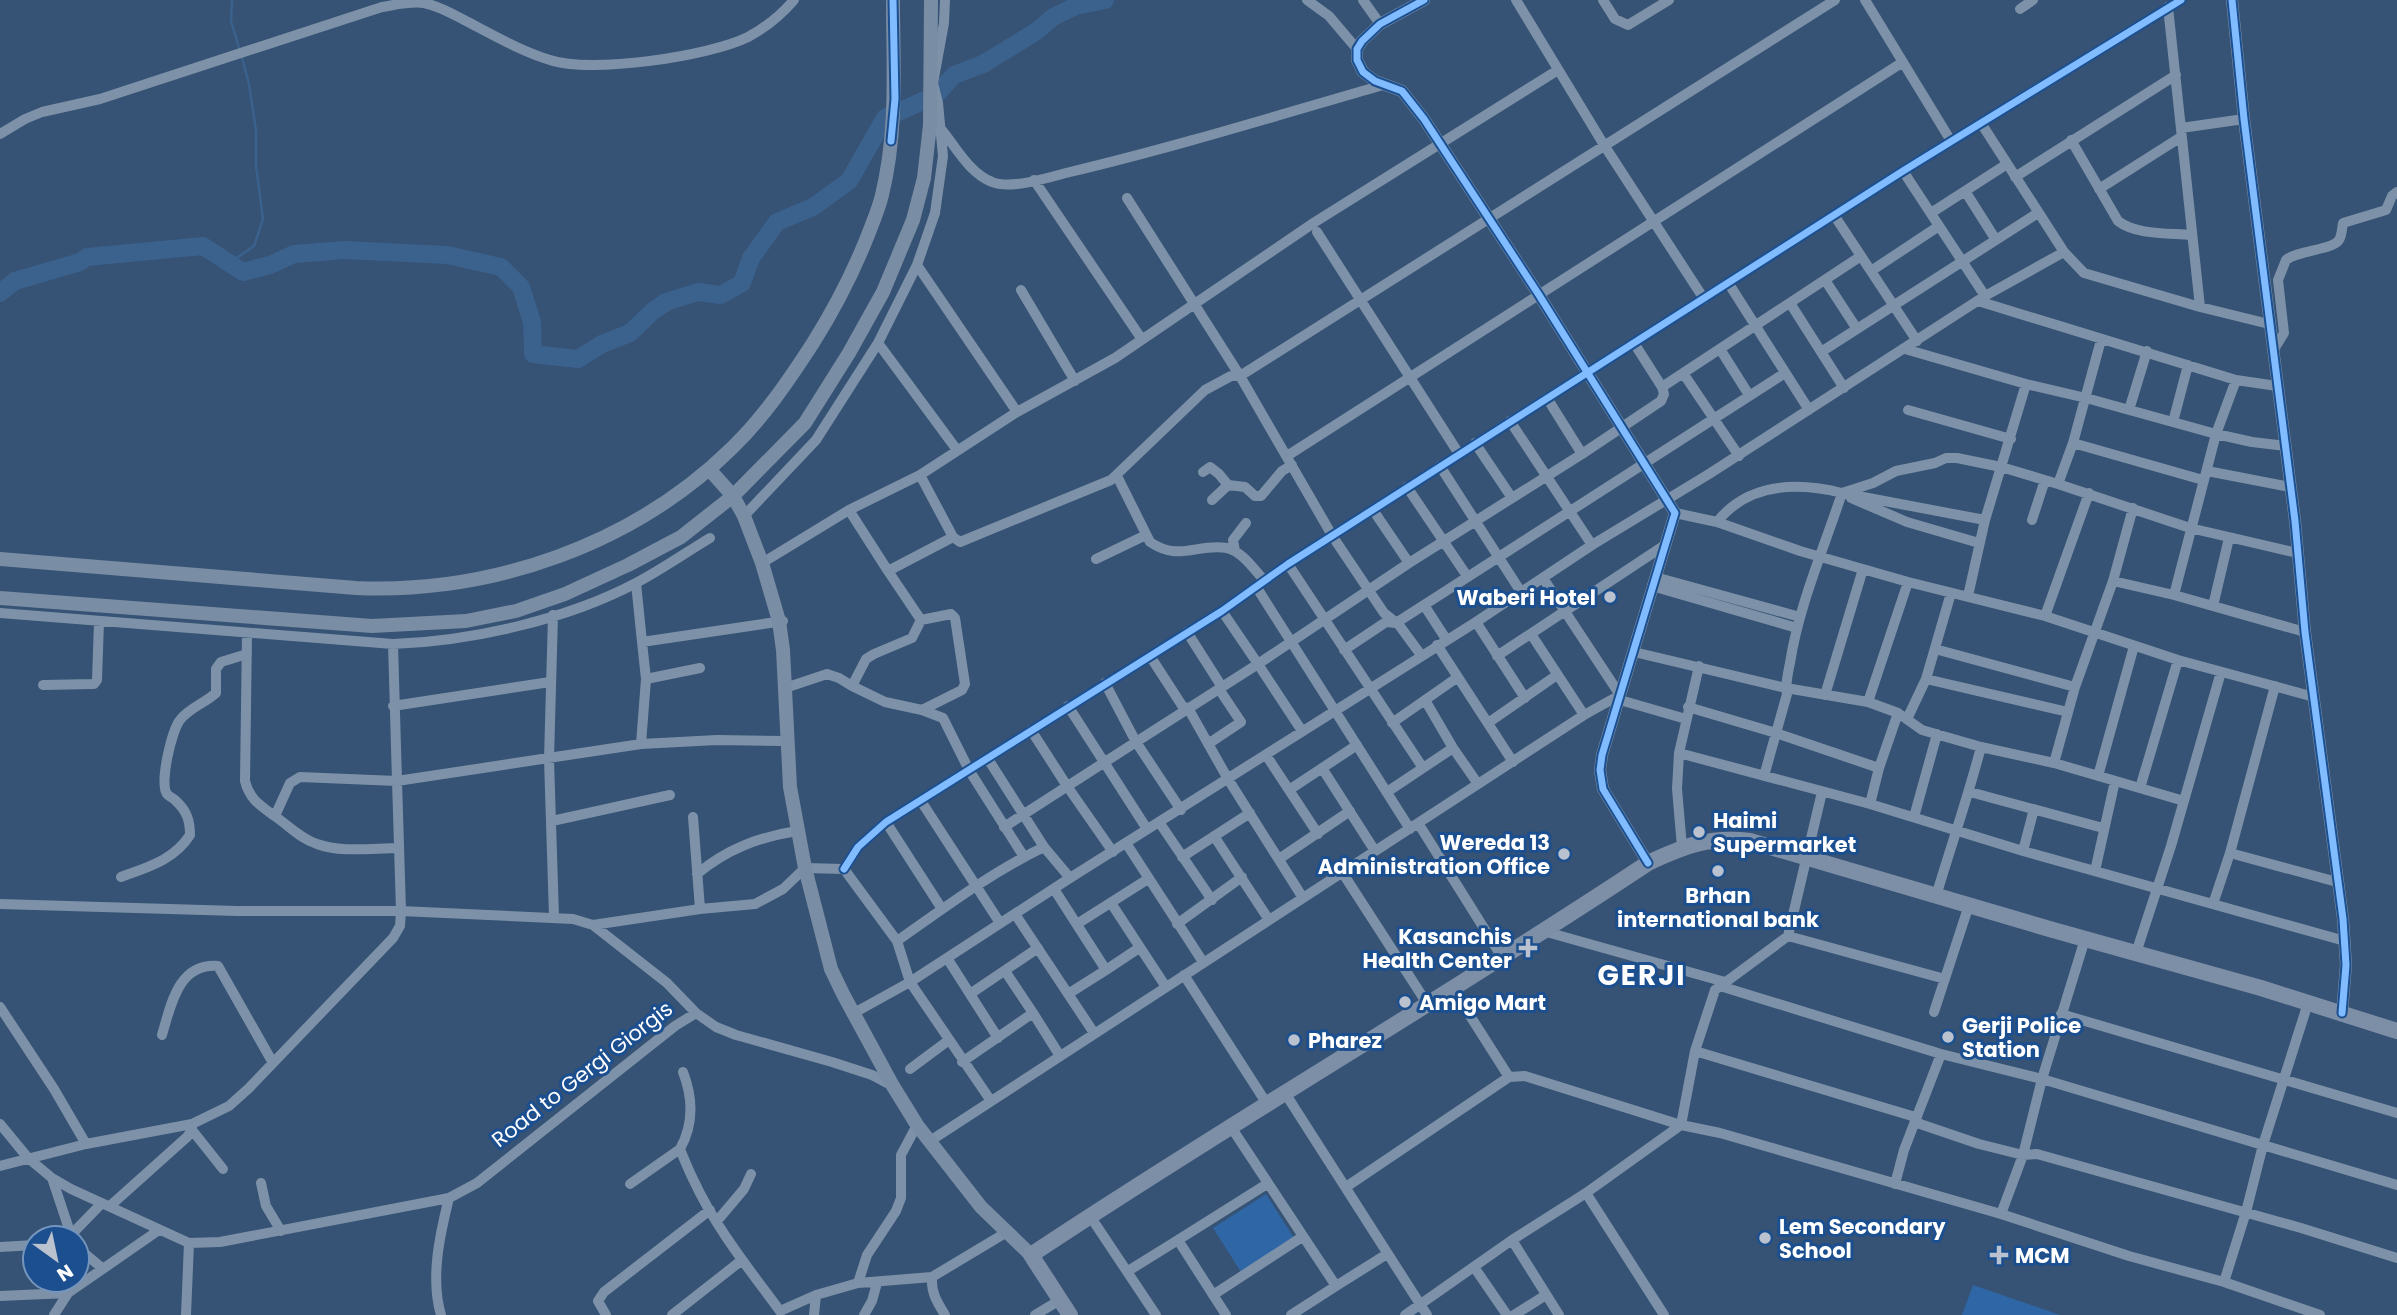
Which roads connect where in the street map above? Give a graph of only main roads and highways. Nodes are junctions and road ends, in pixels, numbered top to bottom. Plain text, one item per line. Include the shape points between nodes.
1 (893, 0) edge
2 (931, 0) edge
3 (709, 469) junction
4 (733, 496) junction
5 (0, 559) edge
6 (0, 598) edge
7 (2397, 1031) edge
8 (1031, 1255) junction
9 (1070, 1315) edge

1 - 3 main road via 891,141 882,196 856,267 834,309 763,415
2 - 4 main road via 935,127 913,220 883,292 805,423
3 - 4 main road
3 - 5 main road via 664,503 593,543 518,569 438,586 356,588
4 - 6 main road via 681,537 628,565 565,594 466,621 372,626
4 - 8 main road via 781,621 790,787 831,969 917,1125 981,1207
7 - 8 main road via 1750,841 1721,839 1682,847 1648,863
8 - 9 main road

